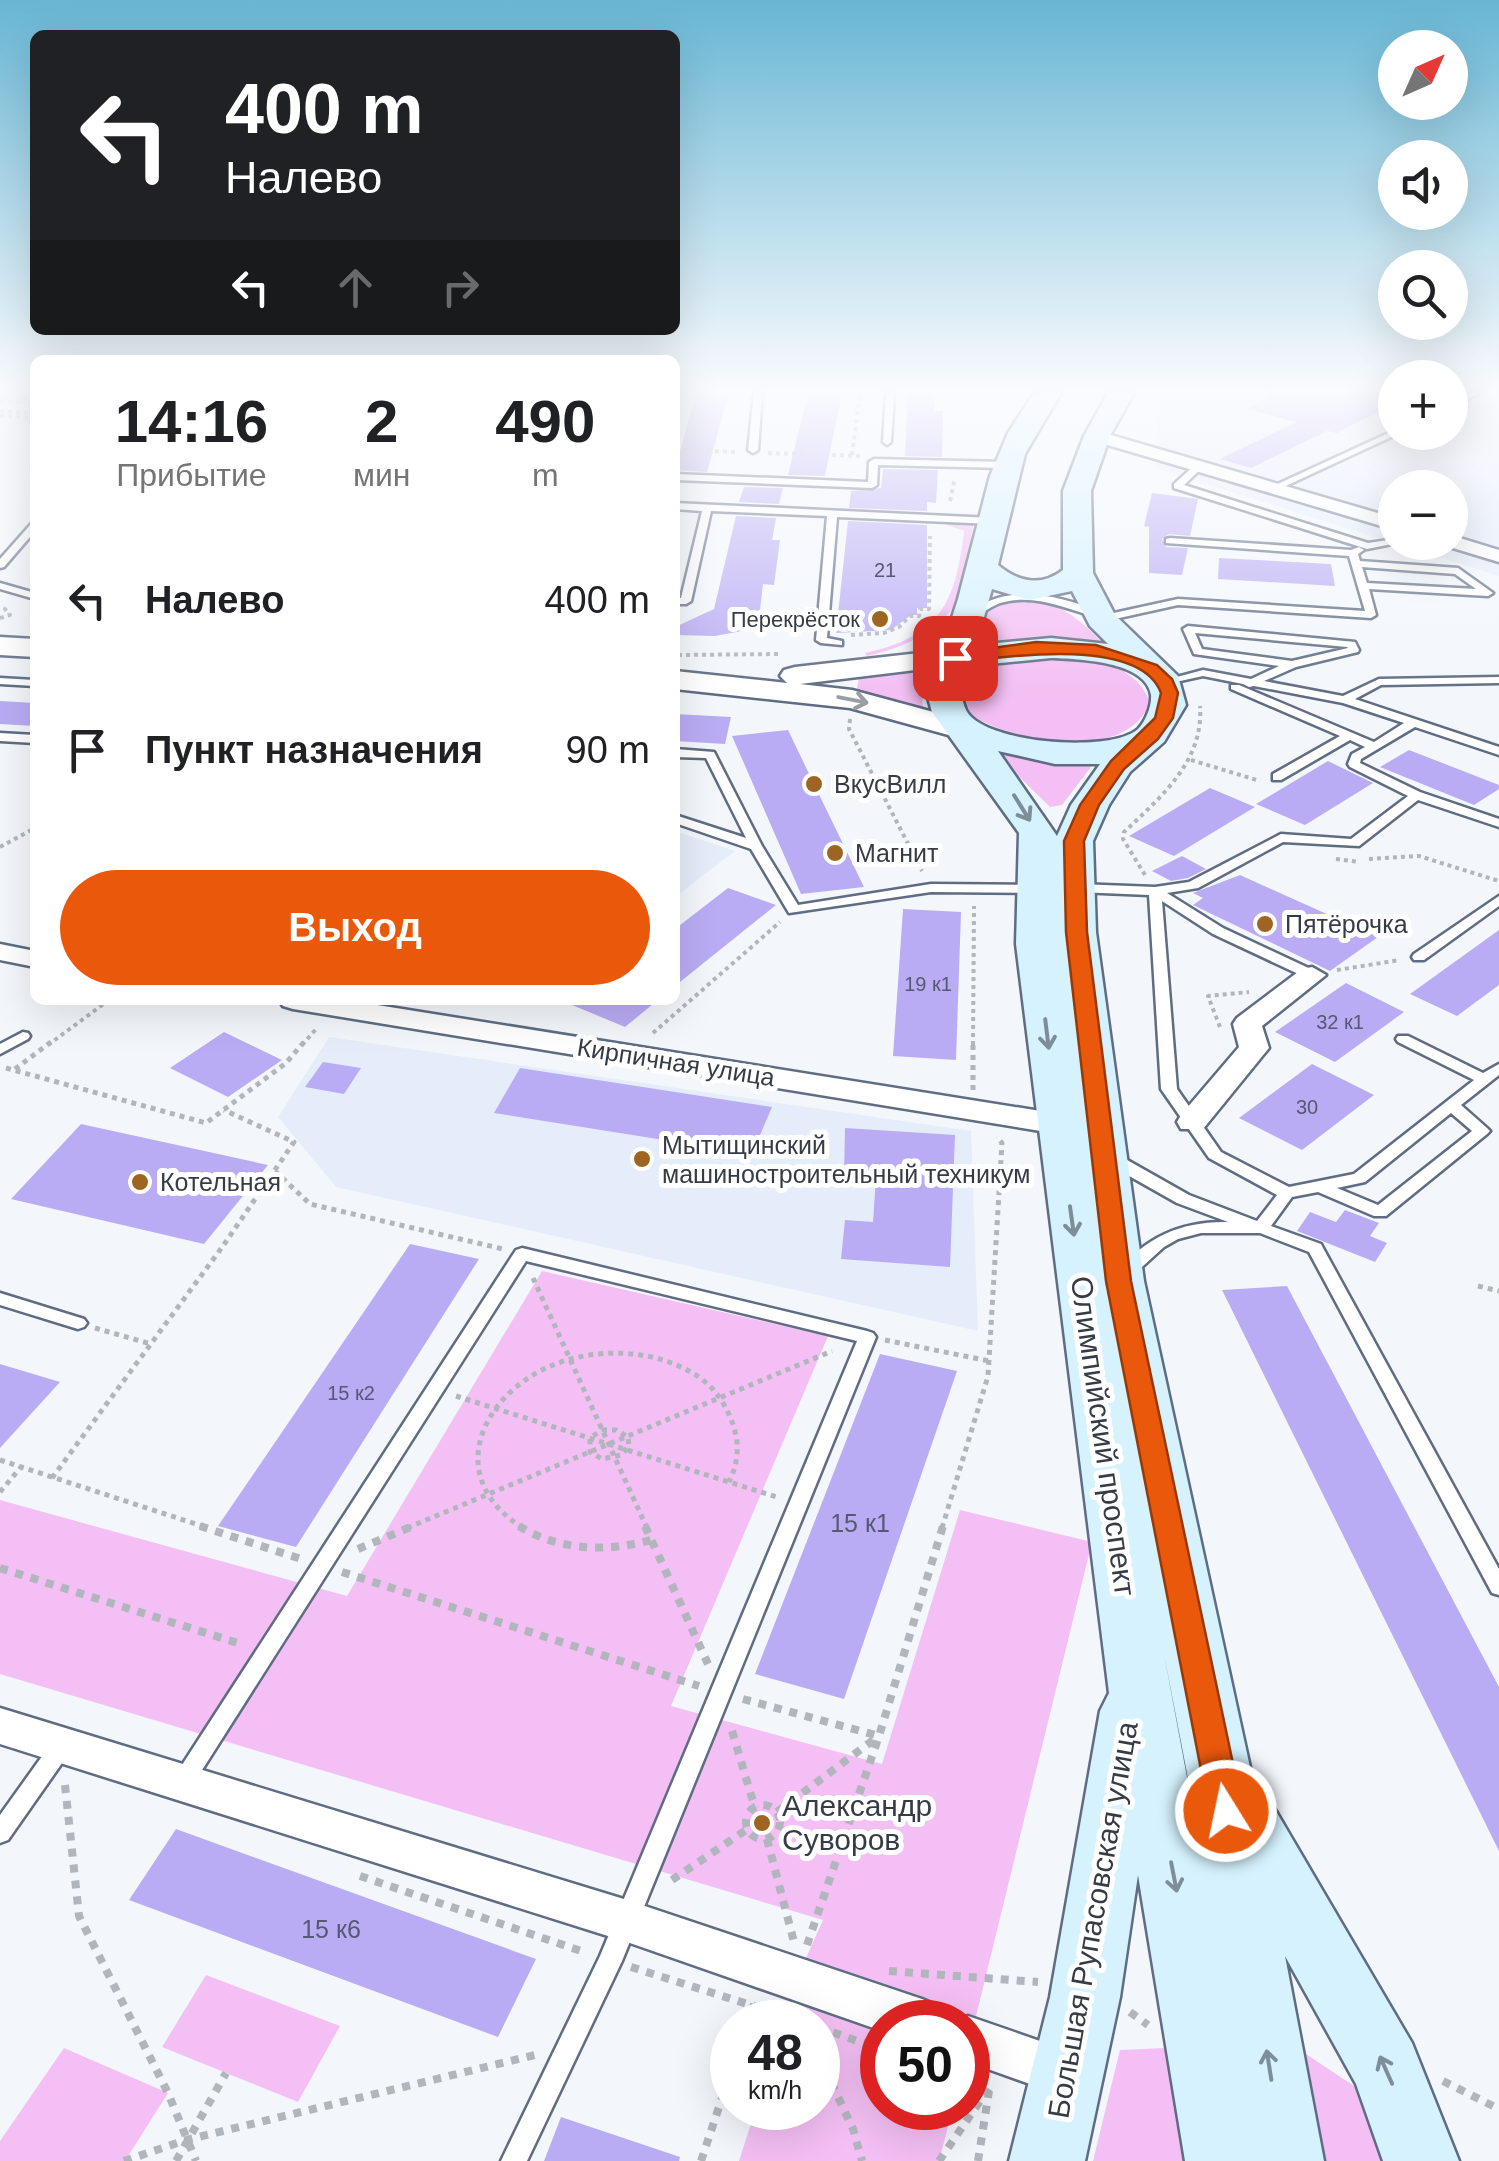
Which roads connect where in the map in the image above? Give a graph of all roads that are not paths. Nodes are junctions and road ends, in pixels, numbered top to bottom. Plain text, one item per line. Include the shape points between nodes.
1 (998, 494) edge
2 (1077, 494) edge
3 (1202, 494) edge
4 (1294, 494) edge
5 (680, 506) edge
6 (707, 508) junction
7 (832, 514) junction
8 (1378, 519) edge
9 (992, 521) junction
10 (30, 530) edge
11 (1170, 541) dead end
12 (1378, 545) edge
13 (1368, 546) junction
14 (1468, 546) edge
15 (1499, 556) edge
16 (1355, 559) junction
17 (0, 565) edge
18 (982, 568) junction
19 (1078, 573) junction
20 (0, 586) edge
21 (1363, 586) junction
22 (30, 595) edge
23 (680, 601) edge
24 (969, 617) junction
25 (1100, 617) junction
26 (838, 643) road end
27 (0, 646) edge
28 (30, 648) edge
29 (955, 658) junction
30 (1292, 664) junction
31 (680, 672) edge
32 (680, 672) edge
33 (1158, 676) junction
34 (1224, 678) junction
35 (1499, 680) edge
36 (0, 682) edge
37 (30, 683) edge
38 (1249, 684) junction
39 (1344, 700) junction
40 (1413, 722) junction
41 (964, 730) junction
42 (1152, 736) junction
43 (1348, 736) junction
44 (0, 737) edge
45 (30, 739) edge
46 (1374, 746) junction
47 (1499, 751) edge
48 (680, 753) edge
49 (1277, 778) road end
50 (1416, 795) junction
51 (680, 821) edge
52 (1499, 823) edge
53 (756, 846) junction
54 (1056, 888) junction
55 (1155, 890) junction
56 (1499, 900) edge
57 (1419, 957) dead end
58 (1312, 974) joint
59 (323, 1005) edge
60 (23, 1036) dead end
61 (1403, 1039) dead end
62 (0, 1050) edge
63 (1499, 1068) edge
64 (1484, 1079) junction
65 (1452, 1105) junction
66 (1192, 1122) junction
67 (1080, 1138) junction
68 (1322, 1187) junction
69 (1287, 1192) junction
70 (1260, 1228) junction
71 (1118, 1281) junction
72 (0, 1299) edge
73 (78, 1322) road end
74 (1499, 1588) edge
75 (1136, 1678) junction
76 (0, 1726) edge
77 (72, 1764) junction
78 (1220, 1773) junction
79 (180, 1786) junction
80 (0, 1832) edge
81 (623, 1930) junction
82 (800, 1989) edge
83 (860, 2005) edge
84 (990, 2047) edge
85 (1068, 2074) junction
86 (514, 2161) edge
87 (1048, 2161) edge
88 (1223, 2161) edge
89 (1286, 2161) edge
90 (1421, 2161) edge

1 - 9 main road, Олимпийский проспект
2 - 19 main road
3 - 13 lane
4 - 8 street
5 - 6 lane
6 - 7 lane
6 - 23 lane via 686,601
7 - 9 lane
7 - 26 lane via 821,640
9 - 18 main road, Олимпийский проспект
10 - 17 lane
11 - 16 lane
12 - 13 lane
13 - 16 lane
14 - 15 street
16 - 21 lane
16 - 21 lane via 1458,570 1488,593
18 - 19 main road via 1002,584 1035,590 1062,585
18 - 24 main road, Олимпийский проспект
19 - 25 main road
20 - 22 lane
21 - 25 lane via 1371,615 1178,602
24 - 25 lane via 996,600 1034,597
24 - 29 main road, Олимпийский проспект
25 - 33 main road
27 - 28 street
29 - 31 street via 772,678
29 - 33 main road via 1068,647 1126,658
29 - 41 main road, Олимпийский проспект via 944,694
30 - 30 lane via 1198,652 1188,629 1351,644 1354,650
30 - 38 lane
32 -> 41 street via 852,698
33 - 34 lane
33 - 42 main road via 1169,705
34 - 38 lane
34 - 43 lane
35 - 39 lane via 1379,682
36 - 37 lane
38 - 39 lane
39 - 40 lane
40 - 46 lane
40 - 47 lane
41 - 42 main road via 1056,754 1114,751
41 -> 54 main road, Олимпийский проспект via 1038,833
42 - 54 main road, Олимпийский проспект via 1117,765 1090,805
43 - 46 lane
43 - 49 lane
44 - 45 lane
46 - 50 lane via 1354,764
48 - 53 lane via 710,754
50 - 52 lane
50 - 55 lane via 1354,843 1280,838 1192,885
51 - 53 lane
53 - 54 lane via 794,910 931,888
54 - 55 lane
54 - 67 main road, Олимпийский проспект
54 -> 67 main road, Олимпийский проспект via 1037,944
55 - 58 lane via 1218,931
55 - 66 lane via 1169,1089
56 - 57 lane
58 - 66 street via 1247,1024 1254,1048
59 - 67 street, Кирпичная улица via 973,1109
60 - 62 lane
61 - 64 lane
63 - 64 lane
64 - 65 lane
65 - 68 lane via 1359,1178
65 - 68 lane via 1482,1131 1380,1212
66 - 69 lane via 1215,1154
67 - 70 lane via 1183,1199
67 - 71 main road, Олимпийский проспект
67 -> 75 main road, Олимпийский проспект
68 - 69 lane
69 - 70 lane
70 - 71 lane via 1202,1226 1172,1234 1154,1242
70 - 74 lane via 1314,1248
71 - 78 main road, Олимпийский проспект
72 - 73 lane
75 - 85 main road, Большая Рупасовская улица
75 -> 88 main road, Олимпийский проспект
76 - 77 street
77 - 79 street
77 - 80 lane
89 -> 78 main road, Олимпийский проспект
90 -> 78 main road via 1386,2068
79 - 81 street
79 - 81 lane via 522,1254 867,1336
81 - 82 street
81 - 86 lane
82 - 83 street
84 - 85 street
85 - 87 main road, Большая Рупасовская улица

